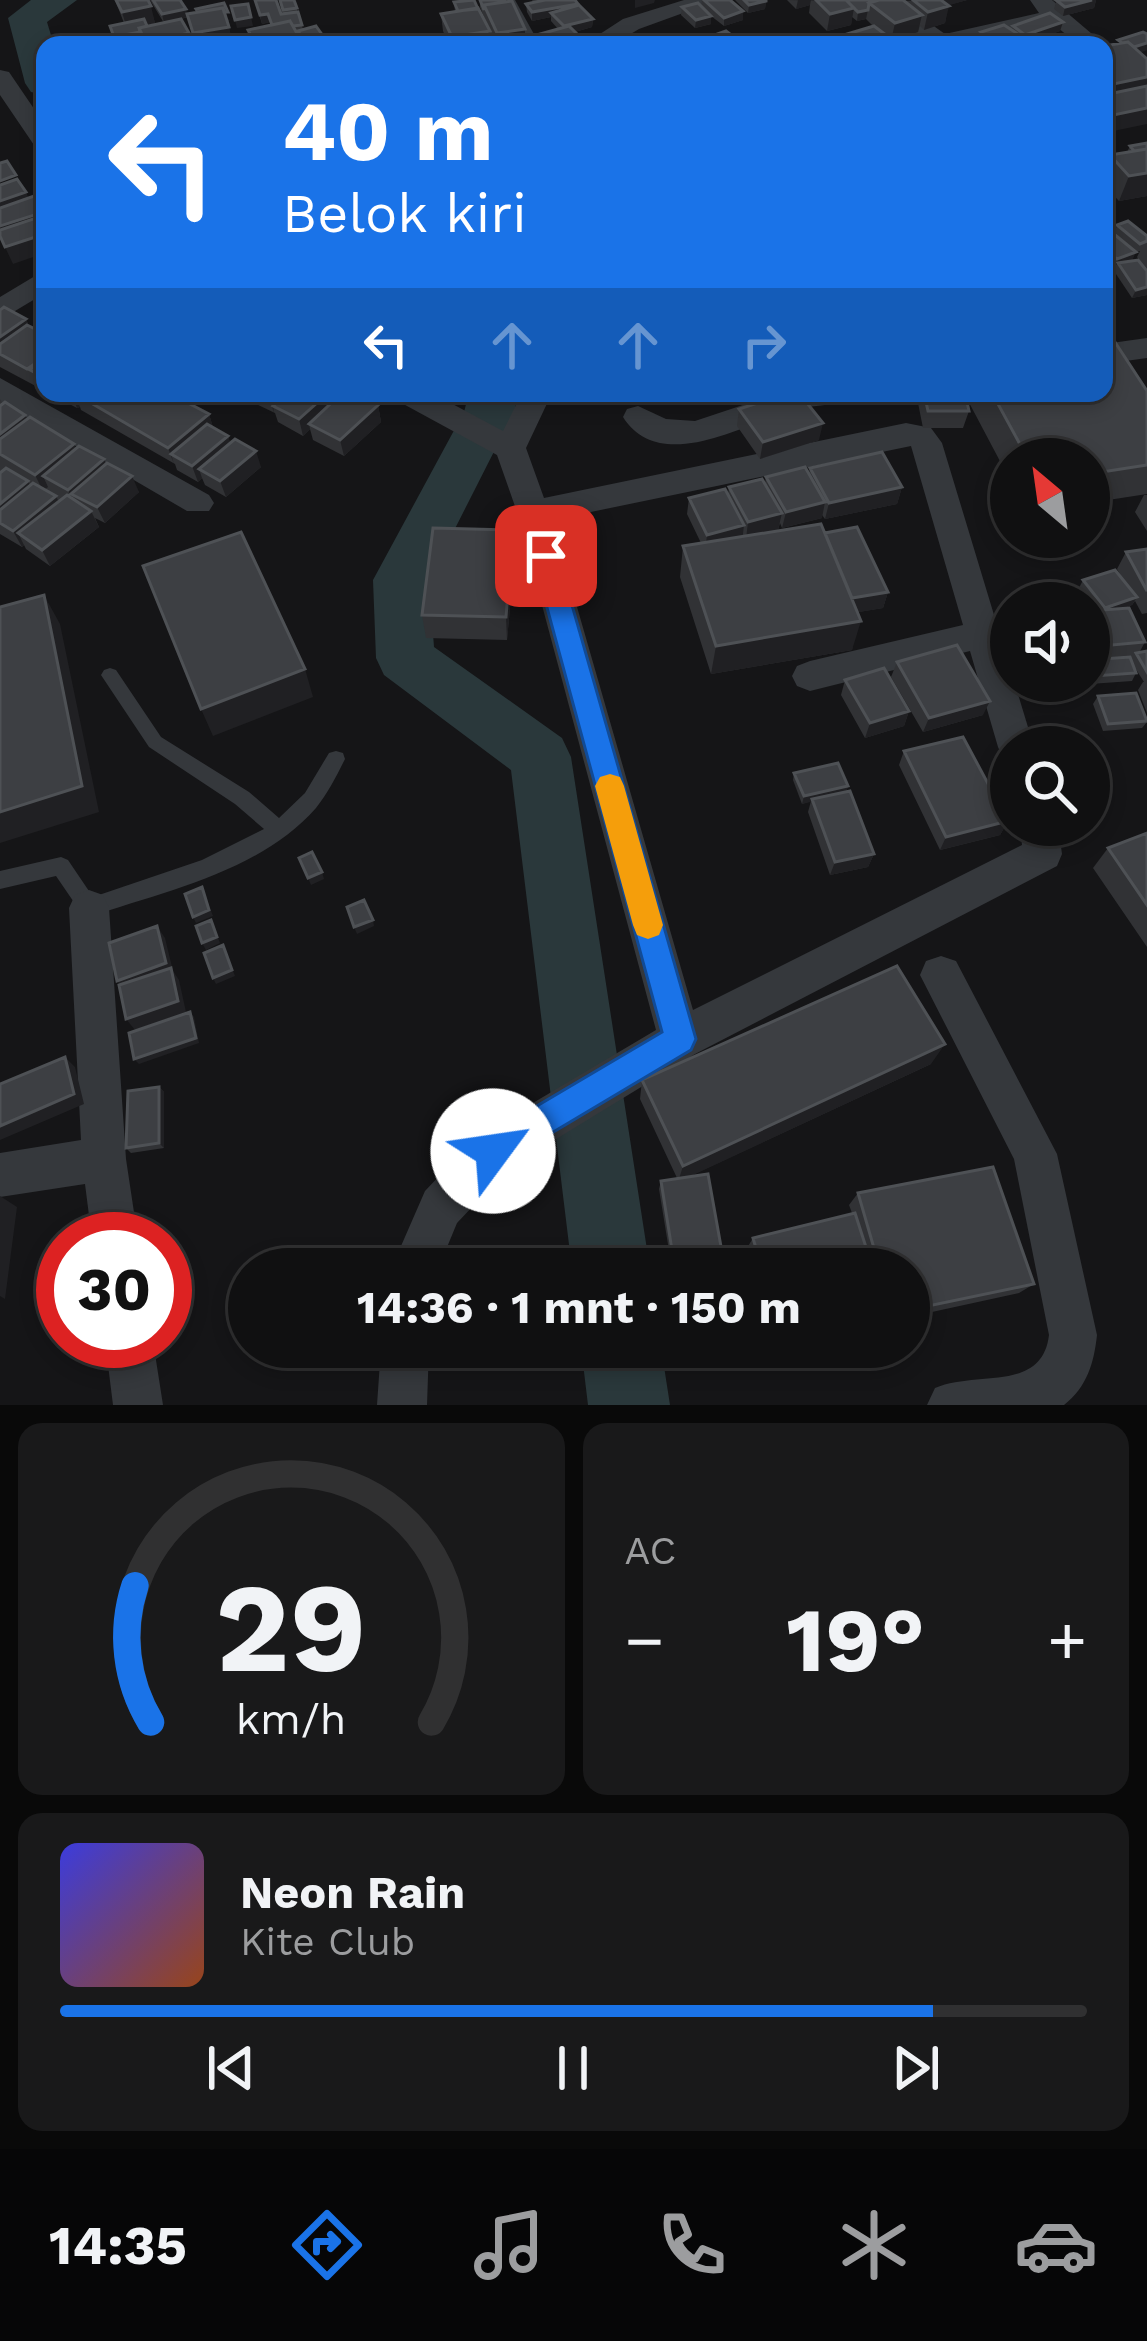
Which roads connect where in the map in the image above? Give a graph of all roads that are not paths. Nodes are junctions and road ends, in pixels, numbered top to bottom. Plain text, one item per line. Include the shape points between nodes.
1 (504, 0) edge
2 (708, 0) edge
3 (881, 0) edge
4 (1047, 8) edge
5 (523, 36) edge
6 (610, 36) edge
7 (932, 36) edge
8 (982, 36) edge
9 (1082, 36) edge
10 (0, 77) edge
11 (36, 130) edge
12 (36, 285) edge
13 (0, 311) edge
14 (1147, 348) edge
15 (1113, 353) edge
16 (0, 388) edge
17 (423, 402) edge
18 (531, 402) edge
19 (774, 402) edge
20 (638, 418) dead end
21 (504, 444) junction
22 (198, 503) dead end
23 (533, 512) junction
24 (982, 634) junction
25 (110, 676) dead end
26 (810, 676) dead end
27 (1010, 726) edge
28 (336, 759) dead end
29 (279, 830) junction
30 (1042, 846) edge
31 (0, 880) edge
32 (89, 908) junction
33 (941, 975) dead end
34 (680, 1039) junction
35 (104, 1159) junction
36 (0, 1175) edge
37 (111, 1212) edge
38 (423, 1248) edge
39 (133, 1368) edge
40 (404, 1368) edge
41 (138, 1405) edge
42 (402, 1405) edge
43 (952, 1405) edge

1 - 5 street
2 - 6 street
3 - 7 street
4 - 8 street
4 - 9 street
10 - 11 street
12 - 13 street
14 - 15 street
16 - 22 street
17 - 21 street
18 - 21 street
19 - 20 street via 694,434 668,434
21 - 23 street
23 - 24 street via 920,436
23 - 34 street
24 - 26 street
24 - 27 street
25 - 29 lane via 155,742
28 - 29 lane via 311,802
29 - 32 lane
30 - 34 street via 1043,854
31 - 32 lane via 61,866
32 - 35 street
33 - 43 street via 1035,1154 1073,1335 1073,1363 1063,1384 1046,1394
34 - 38 street via 493,1151 441,1207
35 - 36 street
35 - 37 street
39 - 41 street
40 - 42 street

